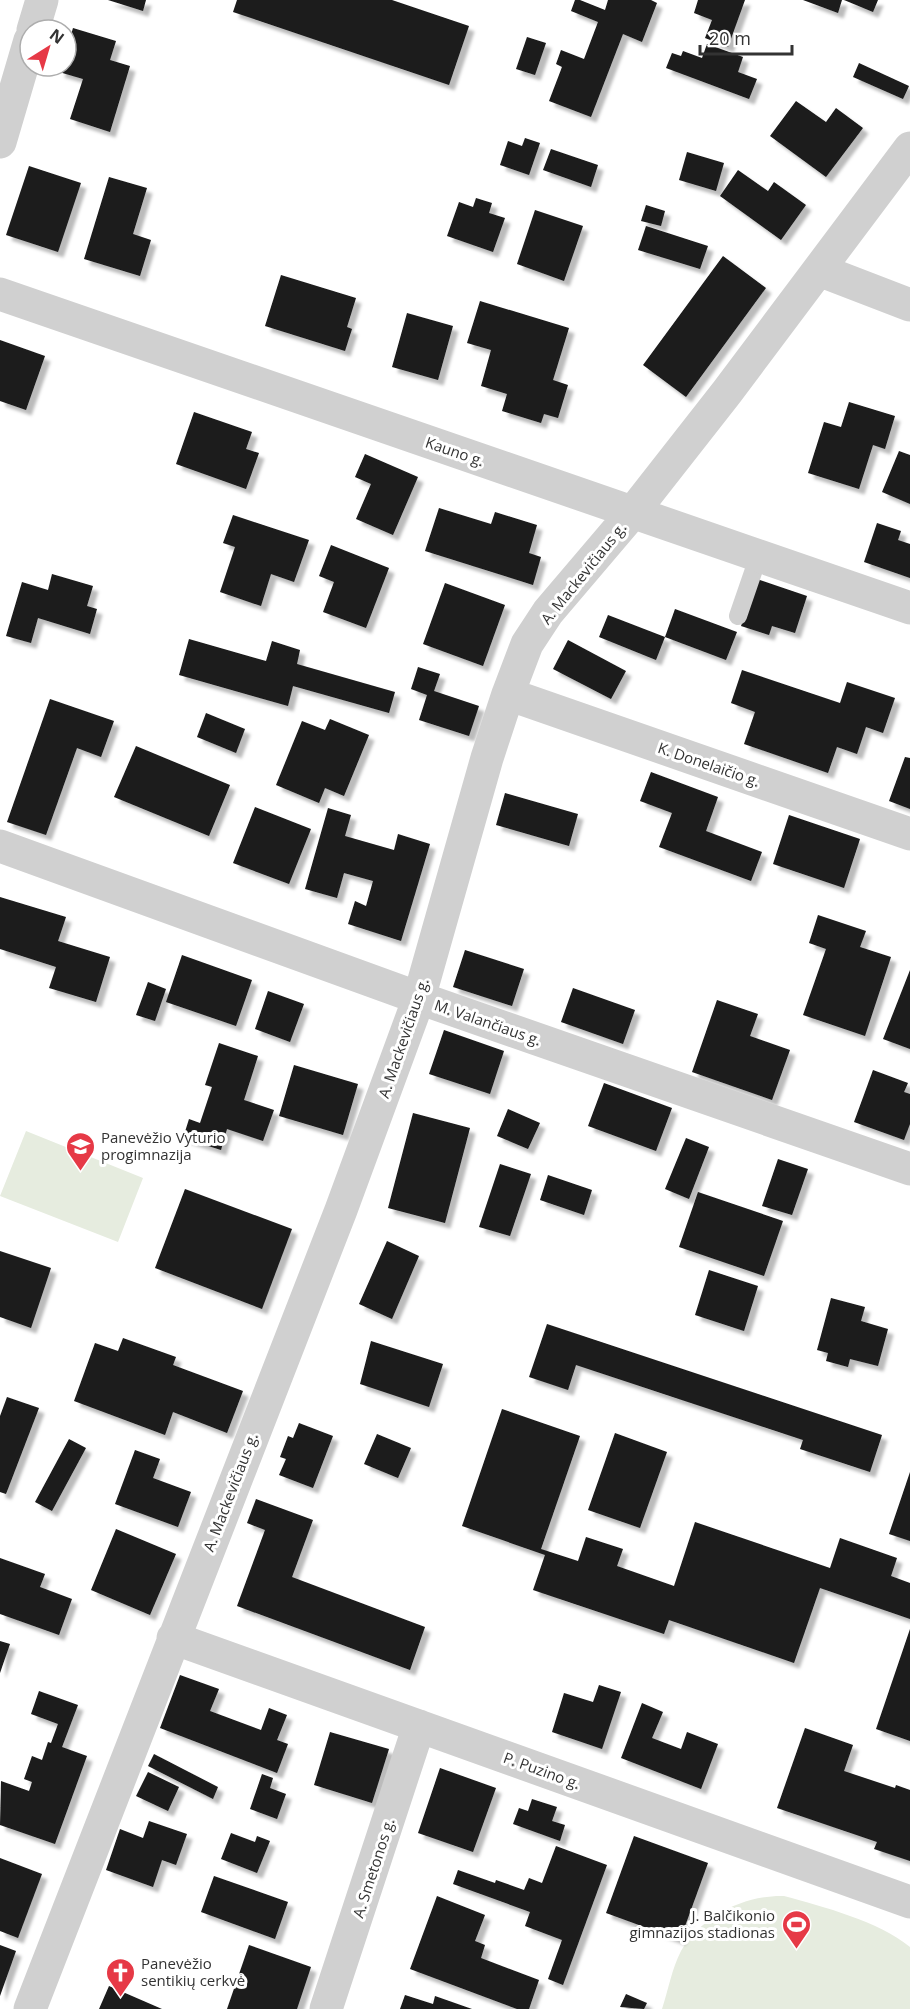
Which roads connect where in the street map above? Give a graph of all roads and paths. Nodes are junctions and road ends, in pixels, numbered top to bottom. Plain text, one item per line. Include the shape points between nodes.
1 (42, 0) edge
2 (37, 18) edge
3 (19, 78) edge
4 (0, 142) edge
5 (910, 148) edge
6 (819, 270) junction
7 (0, 294) edge
8 (910, 305) edge
9 (633, 512) junction
10 (759, 555) junction
11 (910, 608) edge
12 (738, 616) dead end
13 (508, 694) junction
14 (910, 834) edge
15 (0, 846) edge
16 (419, 998) junction
17 (910, 1169) edge
18 (173, 1638) junction
19 (419, 1726) junction
20 (910, 1902) edge
21 (30, 2009) edge
22 (326, 2009) edge

1 - 2 street
3 - 4 street
5 - 6 street, A. Mackevičiaus g.
6 - 8 street
6 - 9 street, A. Mackevičiaus g.
7 - 9 street, Kauno g.
9 - 10 street, Kauno g.
9 - 13 street, A. Mackevičiaus g. via 548,612 527,644
10 - 11 street, Kauno g.
10 - 12 lane
13 - 14 street, K. Donelaičio g.
13 - 16 street, A. Mackevičiaus g.
15 - 16 street, M. Valančiaus g.
16 - 17 street, M. Valančiaus g.
16 - 18 street, A. Mackevičiaus g. via 341,1210
18 - 19 street, P. Puzino g.
18 - 21 street, A. Mackevičiaus g.
19 - 20 street, P. Puzino g.
19 - 22 street, A. Smetonos g.

